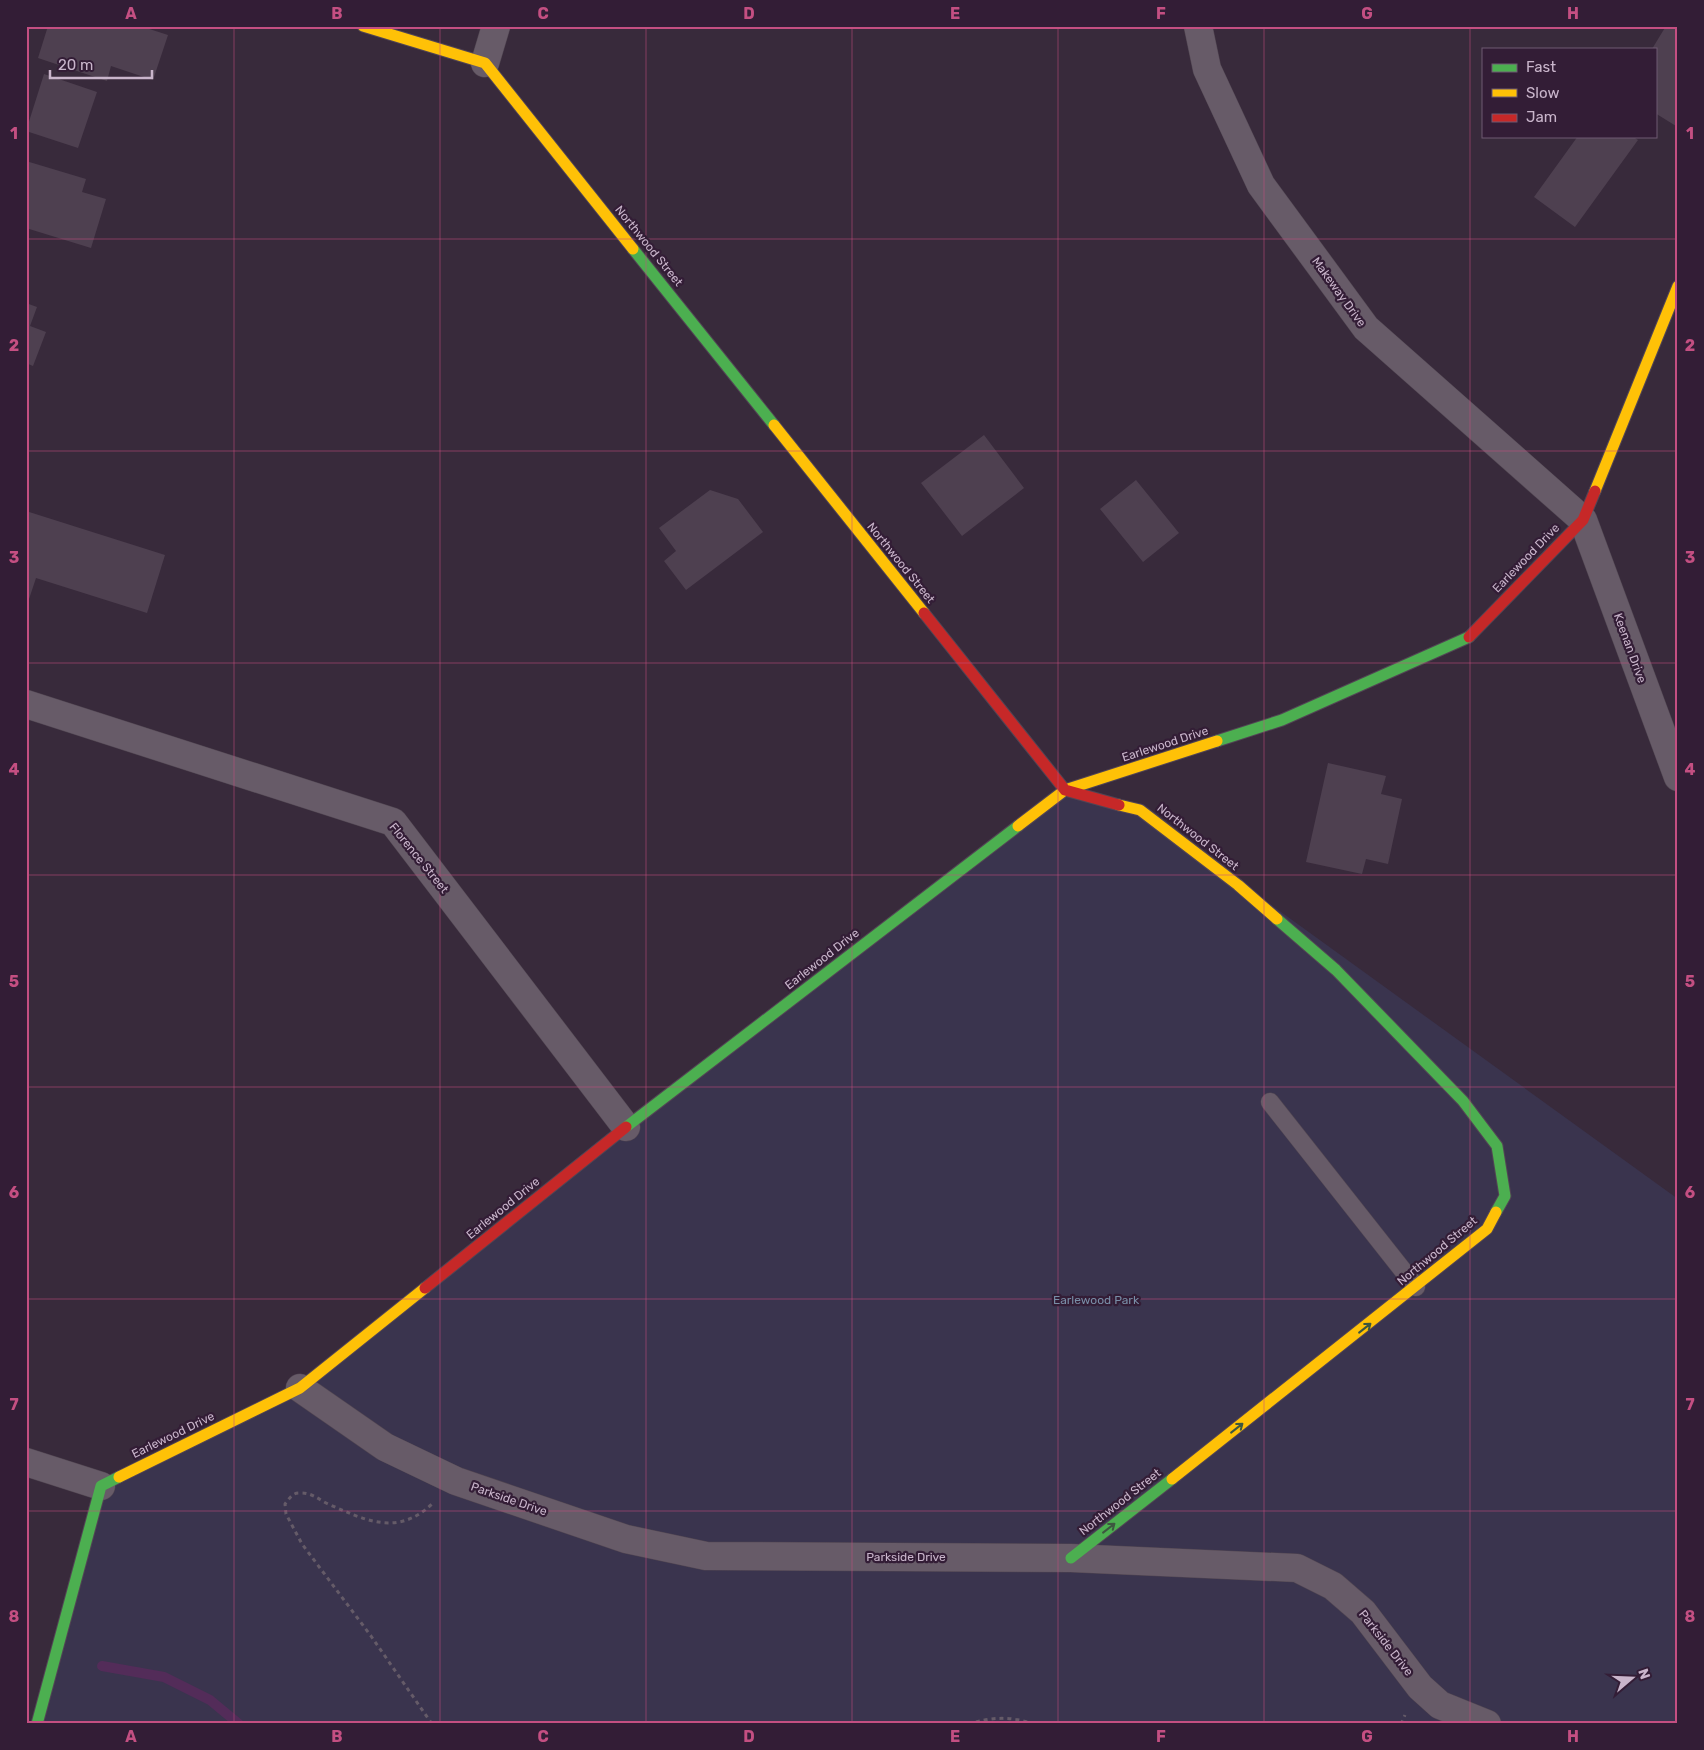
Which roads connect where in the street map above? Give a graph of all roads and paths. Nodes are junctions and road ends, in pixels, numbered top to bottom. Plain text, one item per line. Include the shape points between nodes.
1 (363, 26) edge
2 (496, 26) edge
3 (1198, 26) edge
4 (485, 63) junction
5 (1678, 286) edge
6 (1582, 520) junction
7 (26, 704) edge
8 (1678, 777) edge
9 (1065, 790) junction
10 (1270, 1102) dead end
11 (626, 1128) junction
12 (1416, 1287) junction
13 (300, 1388) junction
14 (26, 1462) edge
15 (456, 1481) junction
16 (101, 1486) junction
17 (1071, 1558) junction
18 (37, 1724) edge
19 (432, 1724) edge
20 (968, 1724) edge
21 (1034, 1724) edge
22 (1487, 1724) edge

1 - 4 street
2 - 4 street
3 - 6 street, Makeway Drive via 1207,69 1261,185 1366,328
4 - 9 street, Northwood Street
5 - 6 street, Earlewood Drive
6 - 8 street, Keenan Drive
6 - 9 street, Earlewood Drive via 1468,638 1282,720
7 - 11 street, Florence Street via 393,822
9 - 11 street, Earlewood Drive
9 - 12 street, Northwood Street via 1140,810 1238,885 1336,970 1463,1101 1497,1146 1505,1196 1487,1229
10 - 12 lane
11 - 13 street, Earlewood Drive
17 -> 12 street, Northwood Street
13 - 15 street, Parkside Drive via 385,1447
13 - 16 street, Earlewood Drive
14 - 16 street
15 - 17 street, Parkside Drive via 626,1539 706,1556
15 - 19 path via 427,1509 407,1520 385,1525 325,1503 312,1494 298,1492 285,1504 286,1514 302,1544
16 - 18 street
17 - 22 street, Parkside Drive via 1297,1568 1334,1586 1364,1612 1420,1687 1440,1705
20 - 21 path via 999,1716

